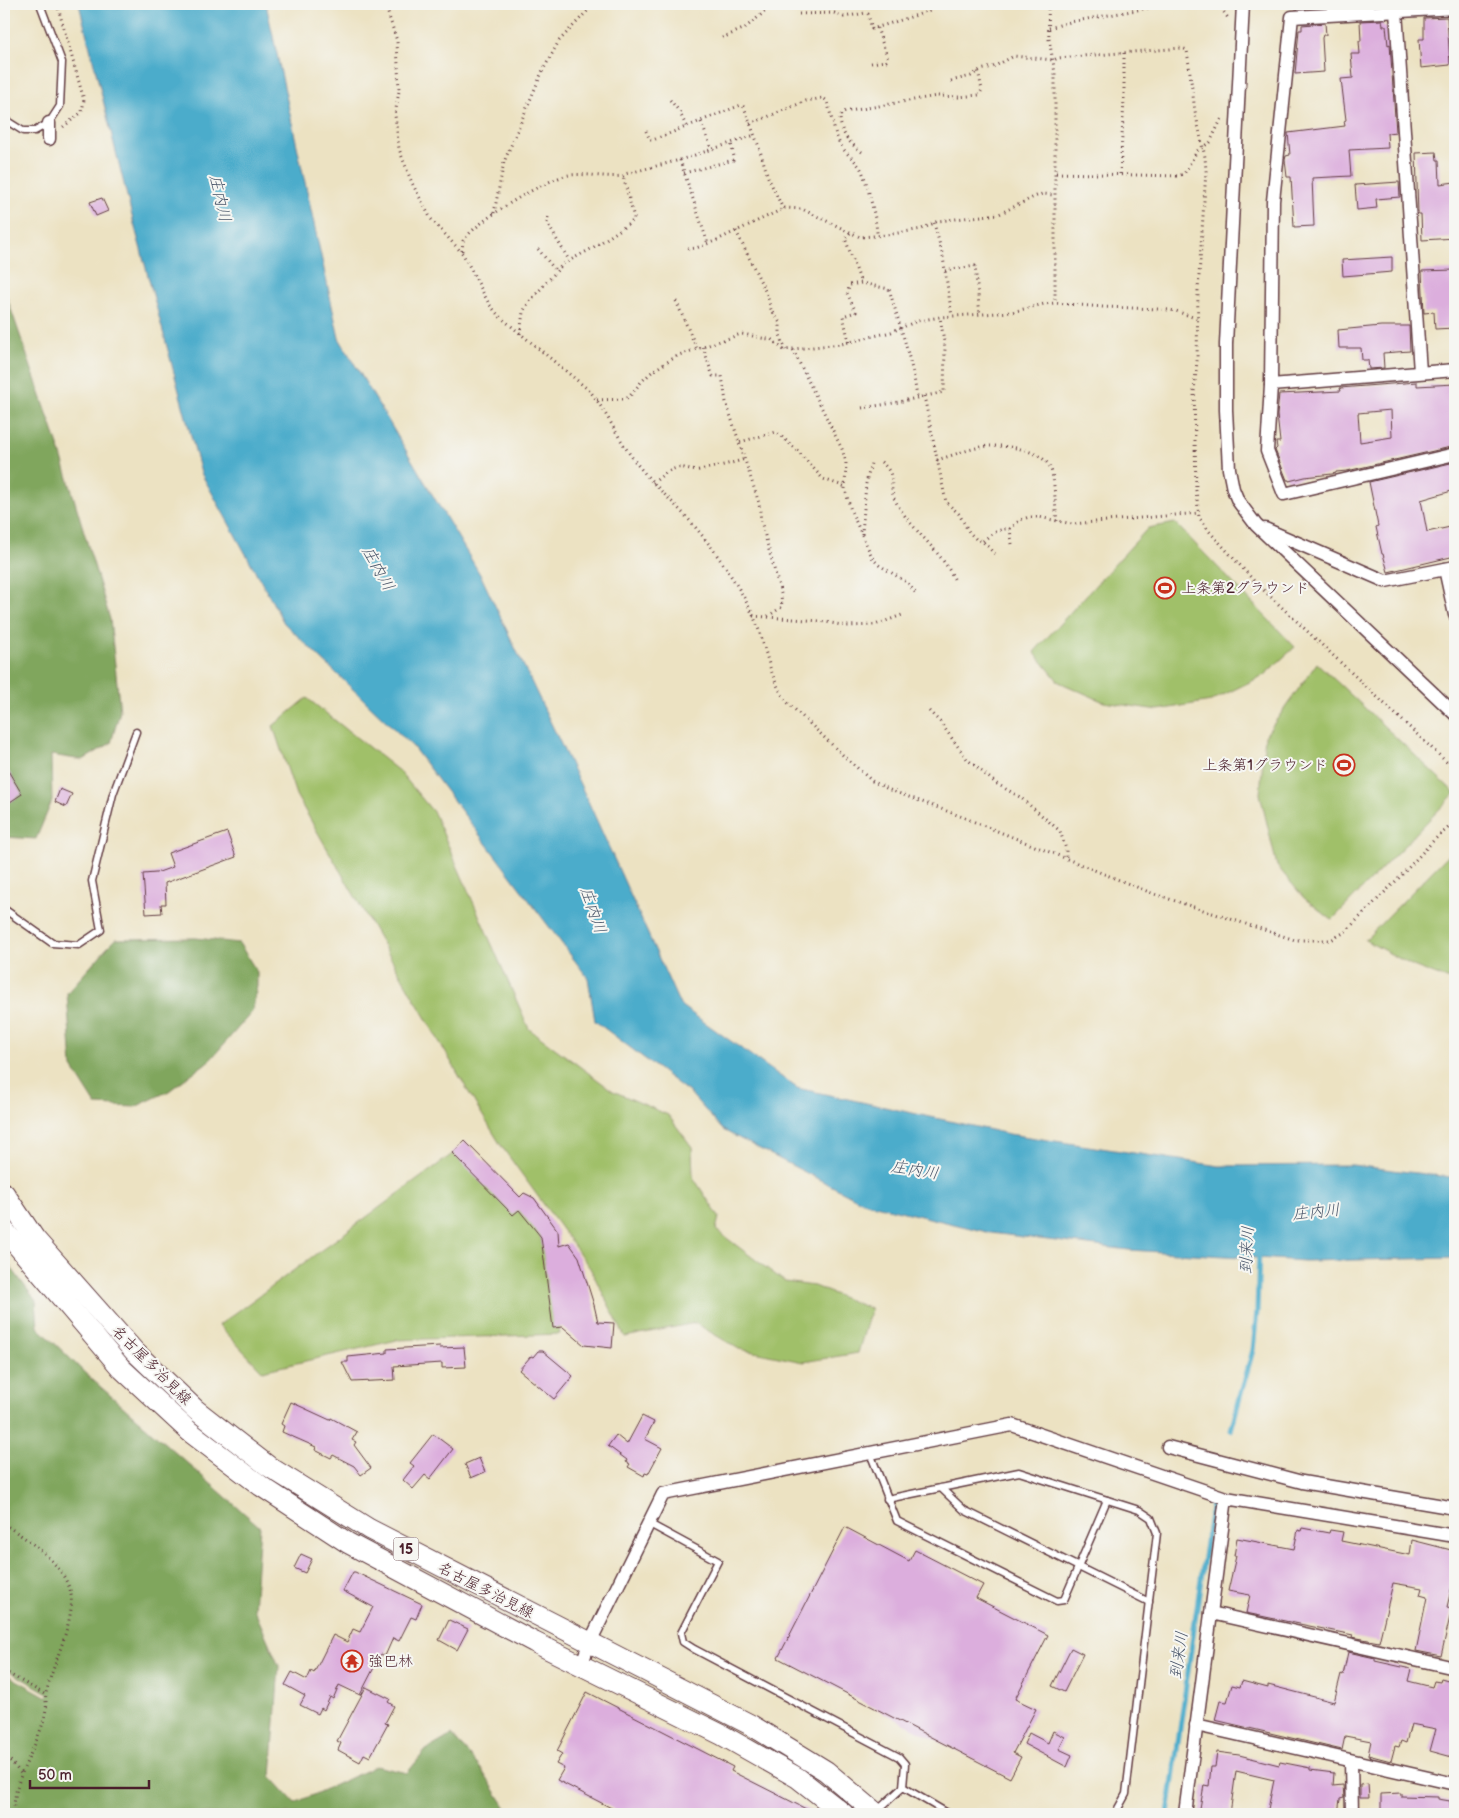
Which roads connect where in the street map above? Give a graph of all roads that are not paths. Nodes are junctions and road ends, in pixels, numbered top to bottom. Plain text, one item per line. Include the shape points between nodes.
1 (40, 4) edge
2 (1243, 4) edge
3 (1455, 8) edge
4 (1396, 11) junction
5 (4, 119) edge
6 (49, 123) junction
7 (49, 139) dead end
8 (1455, 370) edge
9 (1420, 372) junction
10 (1271, 385) junction
11 (1455, 454) edge
12 (1256, 525) junction
13 (1450, 568) edge
14 (1455, 616) edge
15 (1455, 714) edge
16 (136, 732) dead end
17 (4, 909) edge
18 (4, 1193) edge
19 (4, 1230) edge
20 (1168, 1448) dead end
21 (870, 1453) junction
22 (941, 1488) junction
23 (1226, 1498) junction
24 (887, 1499) junction
25 (1107, 1500) junction
26 (1455, 1508) edge
27 (648, 1523) junction
28 (1455, 1536) edge
29 (1078, 1568) junction
30 (1148, 1602) junction
31 (1211, 1613) junction
32 (590, 1642) junction
33 (581, 1665) junction
34 (1455, 1668) edge
35 (1196, 1725) junction
36 (1351, 1761) junction
37 (1455, 1784) edge
38 (903, 1787) junction
39 (876, 1813) edge
40 (844, 1814) edge
41 (949, 1814) edge
42 (1115, 1814) edge
43 (1185, 1814) edge
44 (1352, 1814) edge

1 - 6 lane via 62,62 60,106
2 - 12 street via 1226,344 1226,410 1233,489
3 - 4 street
4 - 9 street
4 - 10 street via 1292,17 1273,201
5 - 6 lane via 23,131 35,131
6 - 7 street
8 - 9 street
9 - 10 street
10 - 11 street via 1267,451 1284,494
12 - 13 street via 1385,582
12 - 15 street
13 - 14 street
16 - 17 lane via 113,794 92,881 100,930 79,945 52,943
18 - 32 main road, 名古屋多治見線 / 15 via 35,1239 135,1352 196,1410 268,1466 369,1529
19 - 33 main road, 名古屋多治見線 / 15 via 121,1368 190,1432 261,1486 348,1543
20 - 26 street via 1302,1482
21 - 23 street via 1012,1425
21 - 24 lane
21 - 27 street via 663,1494
22 - 24 lane
22 - 25 lane via 1019,1472
22 - 29 lane via 964,1510
23 - 28 street
23 - 31 street
24 - 29 lane via 897,1521 1057,1601 1064,1600
25 - 29 lane
25 - 30 lane via 1139,1510 1151,1518 1157,1534
27 - 32 street
27 - 38 lane via 718,1561 681,1633 683,1642 899,1757 906,1764
29 - 30 lane
30 - 42 lane via 1126,1794
31 - 34 street
31 - 35 street
32 - 33 street
32 - 39 main road, 名古屋多治見線 / 15 via 751,1725 826,1771
33 - 40 main road, 名古屋多治見線 / 15 via 722,1735 798,1778
35 - 36 street
35 - 43 street
36 - 37 street
36 - 44 street
38 - 39 lane
38 - 41 lane

